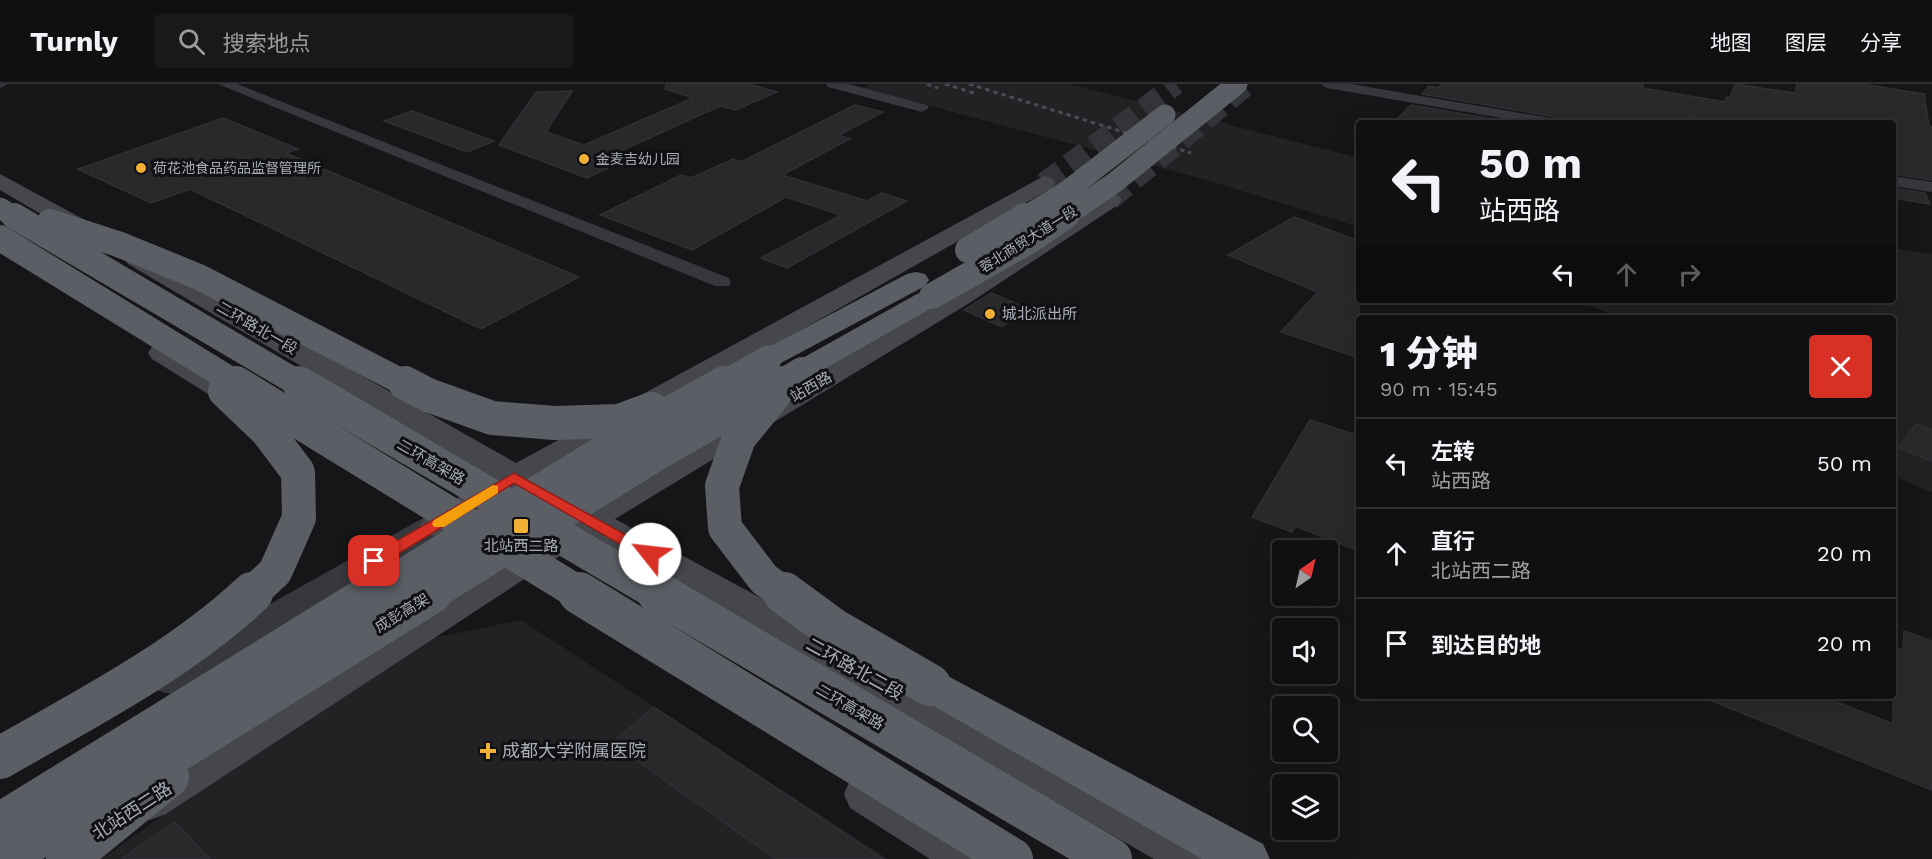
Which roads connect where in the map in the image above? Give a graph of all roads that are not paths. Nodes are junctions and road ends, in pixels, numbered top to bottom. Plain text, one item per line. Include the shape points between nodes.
1 (225, 84) edge
2 (833, 84) edge
3 (1208, 84) edge
4 (1238, 84) edge
5 (1327, 84) edge
6 (922, 108) dead end
7 (1538, 120) edge
8 (0, 181) edge
9 (1896, 182) edge
10 (1044, 183) tunnel mouth
11 (1932, 188) edge
12 (1110, 200) tunnel mouth
13 (8, 206) edge
14 (0, 238) edge
15 (0, 252) edge
16 (0, 263) edge
17 (722, 282) dead end
18 (167, 339) junction
19 (786, 364) junction
20 (514, 477) junction
21 (589, 520) junction
22 (437, 525) junction
23 (509, 569) junction
24 (273, 691) junction
25 (0, 758) edge
26 (0, 776) edge
27 (0, 824) edge
28 (3, 859) edge
29 (57, 859) edge
30 (67, 859) edge
31 (970, 859) edge
32 (1012, 859) edge
33 (1112, 859) edge
34 (1197, 859) edge
35 (1246, 859) edge

1 - 17 street
2 - 6 street
3 - 19 highway, 蓉北商贸大道一段, bridge via 1066,191 916,280
4 - 19 highway, 蓉北商贸大道一段, bridge via 1114,183 1029,241
5 - 7 street
8 - 13 main road, 二环路北一段
9 - 11 street
10 - 20 main road via 950,239
12 - 21 main road, 站西路 via 956,302
13 - 19 highway, bridge via 199,277 428,395 492,418 555,423 619,421
13 - 20 main road, 二环路北一段
13 - 33 highway, 二环高架路, bridge
14 - 18 highway, bridge
15 - 22 main road
16 - 18 highway, bridge via 36,286
18 - 25 highway, bridge via 267,431 298,472 299,518 275,572 219,624 136,681
18 - 32 highway, bridge
19 - 24 highway, 成彭高架, bridge via 656,454
19 - 27 highway, 成彭高架, bridge via 636,432
19 - 35 highway, bridge via 739,438 722,486 725,528 764,579 833,629
20 - 21 main road, 二环路北二段
20 - 22 main road
21 - 23 main road, 站西路
21 - 34 main road, 二环路北二段
22 - 23 main road
22 - 26 street
23 - 29 main road, 北站西二路
23 - 31 main road
24 - 28 highway, 成彭高架, bridge
24 - 30 highway, bridge

